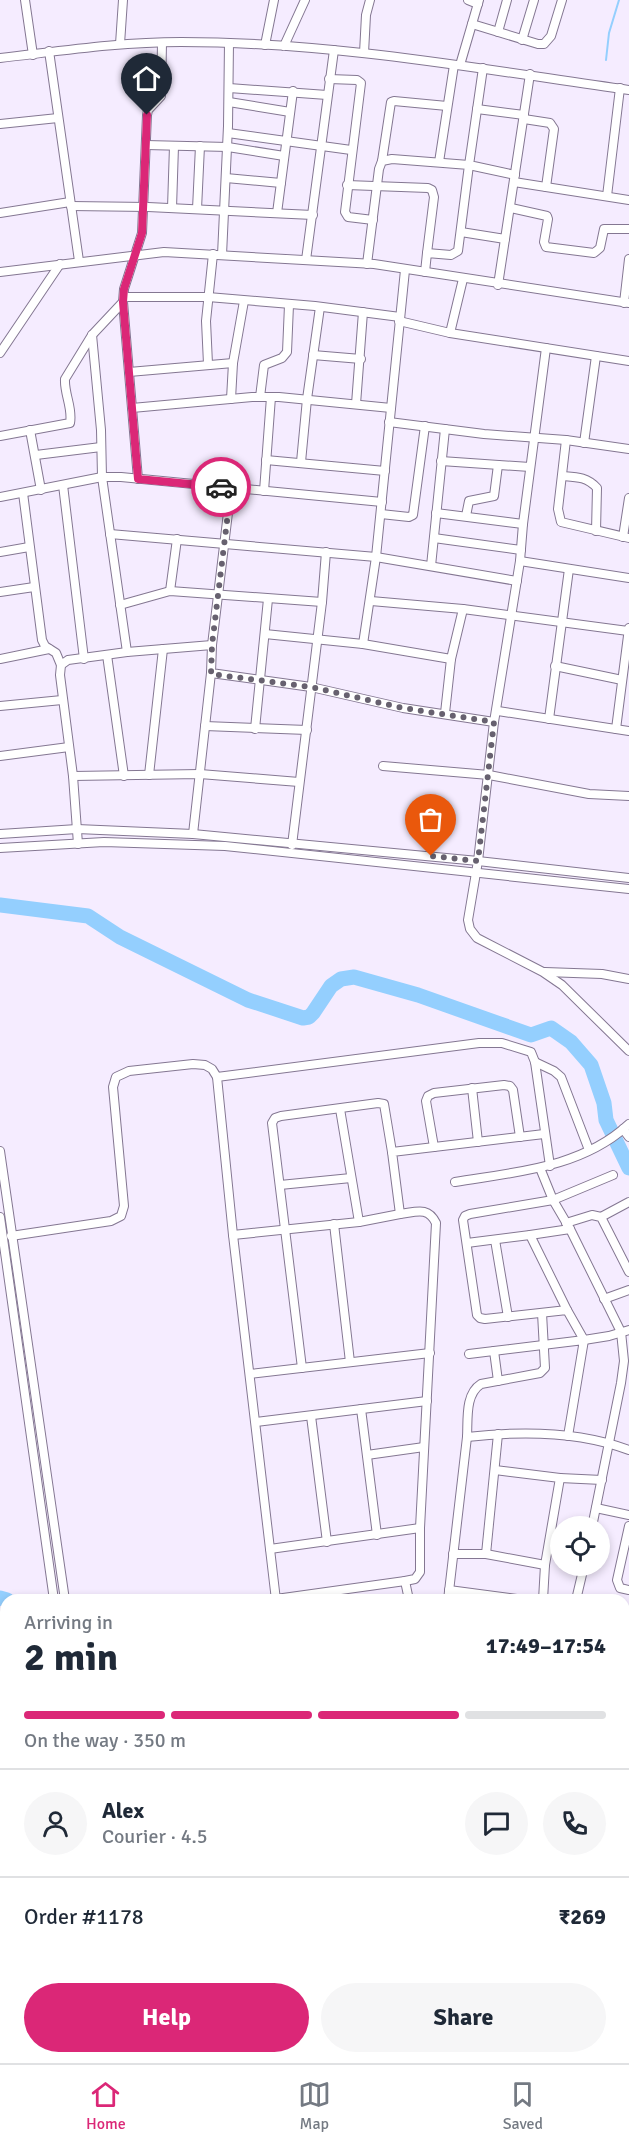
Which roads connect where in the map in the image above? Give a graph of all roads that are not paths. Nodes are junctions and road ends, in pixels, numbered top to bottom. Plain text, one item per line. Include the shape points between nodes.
1 (25, 0) edge
2 (123, 0) edge
3 (274, 0) edge
4 (305, 0) edge
5 (370, 0) edge
6 (468, 0) edge
7 (507, 0) edge
8 (534, 0) edge
9 (562, 0) edge
10 (479, 2) edge
11 (472, 24) junction
12 (498, 32) junction
13 (522, 40) junction
14 (162, 43) junction
15 (120, 44) junction
16 (229, 44) junction
17 (265, 45) junction
18 (284, 46) junction
19 (334, 50) junction
20 (49, 51) junction
21 (364, 53) junction
22 (33, 54) junction
23 (0, 58) edge
24 (457, 65) junction
25 (483, 68) junction
26 (530, 74) junction
27 (329, 79) junction
28 (229, 88) junction
29 (625, 89) edge
30 (293, 91) junction
31 (327, 95) junction
32 (229, 102) junction
33 (447, 106) junction
34 (477, 109) junction
35 (290, 112) junction
36 (524, 117) junction
37 (58, 118) junction
38 (0, 124) edge
39 (228, 133) junction
40 (287, 140) junction
41 (146, 145) junction
42 (321, 145) junction
43 (174, 146) junction
44 (200, 146) junction
45 (228, 147) junction
46 (351, 150) junction
47 (284, 156) junction
48 (382, 161) junction
49 (439, 162) junction
50 (469, 165) junction
51 (226, 178) junction
52 (515, 178) junction
53 (281, 183) junction
54 (347, 185) junction
55 (377, 187) junction
56 (546, 187) junction
57 (607, 196) junction
58 (629, 200) edge
59 (71, 204) junction
60 (144, 207) junction
61 (172, 208) junction
62 (511, 208) junction
63 (197, 209) junction
64 (225, 211) junction
65 (0, 213) edge
66 (277, 213) junction
67 (313, 215) junction
68 (373, 220) junction
69 (629, 230) edge
70 (461, 232) junction
71 (505, 239) junction
72 (428, 253) junction
73 (213, 254) junction
74 (136, 255) junction
75 (222, 255) junction
76 (629, 259) edge
77 (306, 260) junction
78 (79, 261) junction
79 (60, 264) junction
80 (367, 264) junction
81 (405, 270) junction
82 (0, 272) edge
83 (425, 273) junction
84 (463, 279) junction
85 (498, 285) junction
86 (208, 297) junction
87 (123, 300) junction
88 (244, 301) junction
89 (627, 303) edge
90 (289, 304) junction
91 (320, 307) junction
92 (363, 312) junction
93 (400, 319) junction
94 (450, 333) junction
95 (92, 335) junction
96 (546, 348) junction
97 (0, 354) edge
98 (313, 355) junction
99 (596, 356) junction
100 (361, 359) junction
101 (629, 361) edge
102 (233, 363) junction
103 (208, 364) junction
104 (129, 372) junction
105 (260, 397) junction
106 (271, 397) junction
107 (231, 399) junction
108 (307, 399) junction
109 (356, 404) junction
110 (132, 408) junction
111 (391, 408) junction
112 (389, 422) junction
113 (425, 426) junction
114 (445, 429) junction
115 (30, 430) junction
116 (0, 436) edge
117 (534, 438) junction
118 (566, 440) junction
119 (584, 443) junction
120 (101, 447) junction
121 (629, 449) edge
122 (36, 454) junction
123 (266, 460) junction
124 (441, 461) junction
125 (301, 462) junction
126 (498, 465) junction
127 (530, 467) junction
128 (385, 471) junction
129 (563, 476) junction
130 (102, 477) junction
131 (138, 479) junction
132 (63, 486) junction
133 (231, 488) junction
134 (41, 490) junction
135 (264, 491) junction
136 (23, 493) junction
137 (0, 497) edge
138 (629, 498) edge
139 (382, 502) junction
140 (436, 513) junction
141 (381, 514) junction
142 (466, 516) junction
143 (523, 524) junction
144 (596, 531) junction
145 (110, 534) junction
146 (434, 537) junction
147 (626, 537) edge
148 (177, 540) junction
149 (225, 544) junction
150 (29, 547) junction
151 (521, 550) junction
152 (0, 552) edge
153 (326, 552) junction
154 (376, 557) junction
155 (520, 561) junction
156 (431, 566) junction
157 (569, 569) junction
158 (629, 579) edge
159 (517, 581) junction
160 (34, 586) junction
161 (171, 591) junction
162 (0, 592) edge
163 (218, 595) junction
164 (268, 599) junction
165 (371, 601) junction
166 (322, 602) junction
167 (120, 605) junction
168 (463, 609) junction
169 (511, 616) junction
170 (561, 622) junction
171 (629, 629) edge
172 (265, 634) junction
173 (317, 638) junction
174 (363, 644) junction
175 (212, 645) junction
176 (49, 649) junction
177 (163, 649) junction
178 (127, 652) junction
179 (107, 655) junction
180 (84, 658) junction
181 (0, 659) edge
182 (451, 659) junction
183 (61, 665) junction
184 (555, 666) junction
185 (211, 674) junction
186 (260, 680) junction
187 (622, 680) junction
188 (311, 687) junction
189 (62, 700) junction
190 (0, 706) edge
191 (498, 711) junction
192 (445, 713) junction
193 (549, 719) junction
194 (494, 722) junction
195 (205, 726) junction
196 (255, 729) junction
197 (616, 729) junction
198 (307, 730) junction
199 (629, 731) edge
200 (69, 747) junction
201 (0, 756) edge
202 (383, 766) dead end
203 (200, 774) junction
204 (149, 775) junction
205 (489, 775) junction
206 (73, 776) junction
207 (124, 776) junction
208 (299, 782) junction
209 (629, 796) edge
210 (77, 829) junction
211 (0, 834) edge
212 (193, 834) junction
213 (293, 843) junction
214 (78, 844) junction
215 (0, 848) edge
216 (291, 852) junction
217 (478, 861) junction
218 (475, 872) junction
219 (629, 878) edge
220 (629, 889) edge
221 (543, 972) junction
222 (629, 979) edge
223 (629, 1051) edge
224 (536, 1062) junction
225 (217, 1077) junction
226 (472, 1088) junction
227 (340, 1109) junction
228 (623, 1129) edge
229 (544, 1134) junction
230 (520, 1137) junction
231 (629, 1137) edge
232 (478, 1142) junction
233 (435, 1147) junction
234 (592, 1148) junction
235 (0, 1151) edge
236 (392, 1152) junction
237 (549, 1166) junction
238 (540, 1168) junction
239 (613, 1175) dead end
240 (351, 1178) junction
241 (455, 1182) dead end
242 (280, 1185) junction
243 (553, 1200) junction
244 (628, 1204) edge
245 (400, 1214) junction
246 (0, 1217) edge
247 (601, 1217) junction
248 (359, 1222) junction
249 (334, 1224) junction
250 (568, 1226) junction
251 (286, 1229) junction
252 (233, 1235) junction
253 (530, 1235) junction
254 (13, 1236) junction
255 (2, 1237) edge
256 (495, 1240) junction
257 (467, 1243) junction
258 (626, 1257) edge
259 (629, 1272) edge
260 (629, 1290) edge
261 (604, 1299) junction
262 (567, 1310) junction
263 (542, 1313) junction
264 (507, 1317) junction
265 (625, 1331) edge
266 (584, 1340) junction
267 (544, 1344) junction
268 (494, 1351) junction
269 (430, 1353) junction
270 (469, 1354) dead end
271 (350, 1362) junction
272 (302, 1368) junction
273 (626, 1372) edge
274 (250, 1374) junction
275 (498, 1381) junction
276 (427, 1401) junction
277 (361, 1409) junction
278 (310, 1416) junction
279 (256, 1422) junction
280 (498, 1434) junction
281 (568, 1436) junction
282 (467, 1437) junction
283 (610, 1443) junction
284 (424, 1447) junction
285 (629, 1450) edge
286 (367, 1455) junction
287 (495, 1470) junction
288 (560, 1478) junction
289 (602, 1480) junction
290 (596, 1508) junction
291 (629, 1515) edge
292 (594, 1516) edge
293 (629, 1526) edge
294 (420, 1528) junction
295 (377, 1535) junction
296 (327, 1542) junction
297 (270, 1549) junction
298 (453, 1554) junction
299 (486, 1554) junction
300 (625, 1559) edge
301 (545, 1565) junction
302 (582, 1576) edge
303 (405, 1581) junction
304 (345, 1589) junction
305 (449, 1590) junction
306 (629, 1590) edge
307 (53, 1594) edge
308 (64, 1594) edge
309 (275, 1594) edge
310 (314, 1594) edge
311 (346, 1594) edge
312 (408, 1594) edge
313 (449, 1594) edge
314 (463, 1594) edge
315 (543, 1594) edge
316 (577, 1594) edge

1 - 22 street
2 - 15 street
3 - 17 street
4 - 18 street
5 - 21 street
6 - 10 street
7 - 12 street
8 - 13 street
9 - 13 street via 548,41 538,44
10 - 11 street
11 - 12 street
11 - 24 street
12 - 13 street
14 - 15 street
14 - 16 street
14 - 41 street via 162,91 148,110
15 - 20 street
16 - 17 street
16 - 28 street
17 - 18 street
18 - 19 street
19 - 21 street
19 - 27 street
20 - 22 street
20 - 37 street
21 - 24 street
22 - 23 street
24 - 25 street
24 - 33 street
25 - 26 street
25 - 34 street
26 - 29 street
26 - 36 street
27 - 31 street
27 - 46 street via 361,83
28 - 30 street
28 - 32 street
29 - 57 street
30 - 31 street
30 - 35 street
31 - 42 street
32 - 35 street
32 - 39 street
33 - 48 street via 391,102
33 - 49 street
34 - 36 street
34 - 50 street
35 - 40 street
36 - 52 street
36 - 56 street via 550,123 554,129
37 - 38 street
37 - 59 street
39 - 40 street
39 - 45 street
40 - 42 street
40 - 47 street
41 - 43 street
41 - 60 street
42 - 46 street
42 - 67 street
43 - 44 street
43 - 61 street
44 - 45 street
44 - 63 street
45 - 47 street
45 - 51 street
46 - 54 street
47 - 53 street
48 - 49 street
48 - 55 street
49 - 50 street
50 - 52 street
50 - 70 street
51 - 53 street
51 - 64 street
52 - 56 street
52 - 62 street
53 - 66 street
54 - 55 street
54 - 68 street via 345,215
55 - 68 street
55 - 72 street via 432,190
56 - 57 street
57 - 58 street
59 - 60 street
59 - 65 street
59 - 78 street
60 - 61 street
60 - 74 street
61 - 63 street
62 - 69 street via 547,216 546,248 597,253 604,229
62 - 71 street
63 - 64 street
64 - 66 street
64 - 75 street
66 - 67 street
67 - 77 street
68 - 80 street
70 - 71 street
70 - 72 street via 458,251 453,255
71 - 85 street
72 - 83 street
73 - 74 street
73 - 75 street
73 - 86 street
74 - 78 street
74 - 87 street
75 - 77 street
76 - 89 street
77 - 80 street
78 - 79 street
79 - 82 street
79 - 97 street
80 - 81 street
81 - 83 street
81 - 93 street
83 - 84 street
84 - 85 street
84 - 94 street
85 - 89 street
86 - 87 street
86 - 88 street
86 - 103 street
87 - 95 street
87 - 104 street
88 - 90 street
88 - 102 street
90 - 91 street
90 - 105 street via 287,352 264,366
91 - 92 street
91 - 98 street
92 - 93 street
92 - 100 street
93 - 94 street
93 - 111 street
94 - 96 street
95 - 115 street via 65,379 70,423
95 - 120 street
96 - 99 street
96 - 117 street
98 - 100 street
98 - 108 street
99 - 101 street
99 - 119 street
100 - 109 street
102 - 103 street
102 - 107 street
103 - 104 street
104 - 110 street
105 - 106 street
105 - 107 street
106 - 108 street
106 - 123 street
107 - 110 street
108 - 109 street
108 - 125 street
109 - 111 street
110 - 131 street
111 - 112 street
112 - 113 street
112 - 128 street
113 - 114 street
113 - 141 street via 413,515
114 - 117 street
114 - 124 street
115 - 116 street
115 - 122 street
117 - 118 street
117 - 127 street
118 - 119 street
118 - 129 street
119 - 121 street
120 - 122 street
120 - 130 street
122 - 134 street
123 - 125 street
123 - 135 street
124 - 126 street
124 - 140 street
125 - 128 street
126 - 127 street
126 - 142 street via 494,496 469,501
127 - 143 street
128 - 139 street
129 - 144 street via 583,478 597,488
129 - 144 street via 559,518 564,524
130 - 131 street
130 - 132 street
130 - 145 street
131 - 133 street
132 - 134 street
132 - 180 street
133 - 135 street
133 - 149 street
134 - 136 street
135 - 139 street
136 - 137 street
136 - 150 street
138 - 147 street
139 - 141 street
140 - 142 street
140 - 146 street
141 - 154 street
142 - 143 street
143 - 151 street
144 - 147 street
145 - 148 street
145 - 167 street
146 - 151 street
146 - 156 street
148 - 149 street
148 - 161 street
149 - 153 street
149 - 163 street
150 - 152 street
150 - 160 street
151 - 155 street
153 - 154 street
153 - 166 street
154 - 156 street
154 - 165 street
155 - 157 street
155 - 159 street
156 - 159 street
157 - 158 street
157 - 170 street
159 - 169 street
160 - 162 street
160 - 176 street via 42,640
161 - 163 street
161 - 167 street
163 - 164 street
163 - 175 street
164 - 166 street
164 - 172 street
165 - 168 street
165 - 174 street
166 - 173 street
167 - 178 street
168 - 169 street
168 - 182 street
169 - 170 street
169 - 191 street
170 - 171 street
170 - 184 street
171 - 187 street
172 - 173 street
172 - 186 street
173 - 174 street
173 - 188 street
174 - 182 street
175 - 177 street
175 - 185 street
176 - 181 street
176 - 183 street via 56,653
177 - 178 street
177 - 204 street
178 - 179 street
179 - 180 street
179 - 207 street
180 - 183 street
182 - 192 street
183 - 189 street
184 - 187 street
184 - 193 street
185 - 186 street
185 - 195 street
186 - 188 street
186 - 196 street
187 - 197 street
188 - 192 street via 403,708
188 - 198 street
189 - 190 street
189 - 200 street
191 - 193 street
191 - 194 street
192 - 194 street
193 - 197 street
194 - 205 street
195 - 196 street
195 - 203 street
196 - 198 street
197 - 199 street
198 - 208 street
200 - 201 street
200 - 206 street
202 - 205 street
203 - 204 street
203 - 208 street
203 - 212 street
204 - 207 street
205 - 209 street via 589,794
205 - 217 street
206 - 207 street
206 - 210 street
208 - 213 street
210 - 211 street
210 - 212 street
210 - 214 street
212 - 213 street
213 - 216 street
213 - 217 street
214 - 215 street
214 - 216 street via 225,846
216 - 218 street
217 - 218 street
217 - 219 street
218 - 220 street
218 - 221 street via 470,930 477,938
221 - 222 street
221 - 223 street via 562,985
224 - 225 street via 531,1052 523,1049 502,1043 479,1043
224 - 229 street
224 - 234 street via 561,1077
225 - 252 street
225 - 254 street via 205,1065 193,1064 129,1071 116,1077 112,1087 124,1206 120,1216 111,1221
226 - 230 street via 510,1086
226 - 232 street
226 - 233 street via 428,1096
227 - 236 street via 384,1104
227 - 240 street
227 - 242 street via 275,1118 272,1123
228 - 231 street
228 - 234 street
229 - 230 street
229 - 237 street
230 - 232 street
232 - 233 street
233 - 236 street
234 - 237 street
235 - 254 street
236 - 245 street
237 - 238 street
238 - 241 street
238 - 243 street
239 - 243 street
240 - 242 street
240 - 248 street
242 - 251 street
243 - 250 street
243 - 257 street via 465,1216
244 - 247 street
245 - 248 street
245 - 269 street via 426,1212 436,1223
246 - 255 street
247 - 250 street via 592,1215
247 - 258 street
248 - 249 street
249 - 251 street
249 - 271 street
250 - 253 street
250 - 261 street
251 - 252 street
251 - 272 street
252 - 274 street
253 - 256 street
253 - 262 street
254 - 255 street
254 - 308 street
255 - 307 street
256 - 257 street
256 - 264 street
257 - 264 street via 477,1315 485,1320
258 - 259 street
260 - 261 street
261 - 265 street
262 - 263 street
262 - 266 street
263 - 264 street
263 - 267 street
265 - 266 street
265 - 273 street
266 - 267 street
266 - 281 street
267 - 268 street
267 - 275 street via 545,1368 540,1373
268 - 270 street
268 - 275 street
269 - 271 street
269 - 276 street
271 - 272 street
272 - 274 street
273 - 283 street
274 - 279 street
275 - 282 street via 474,1389
276 - 277 street
276 - 284 street
277 - 278 street
277 - 286 street
278 - 279 street
278 - 296 street
279 - 297 street
280 - 281 street
280 - 282 street
280 - 287 street
281 - 283 street
282 - 298 street
283 - 285 street
283 - 289 street
284 - 286 street
284 - 294 street
286 - 295 street
287 - 288 street
287 - 299 street
288 - 289 street
288 - 301 street
289 - 290 street
290 - 291 street
290 - 292 street
293 - 300 street
294 - 295 street
294 - 303 street via 420,1572 415,1579
295 - 296 street
296 - 297 street
297 - 309 street
298 - 299 street
298 - 305 street
299 - 301 street
300 - 306 street via 617,1585
301 - 315 street
302 - 316 street
303 - 304 street
303 - 312 street
304 - 310 street
304 - 311 street
305 - 313 street
305 - 314 street

